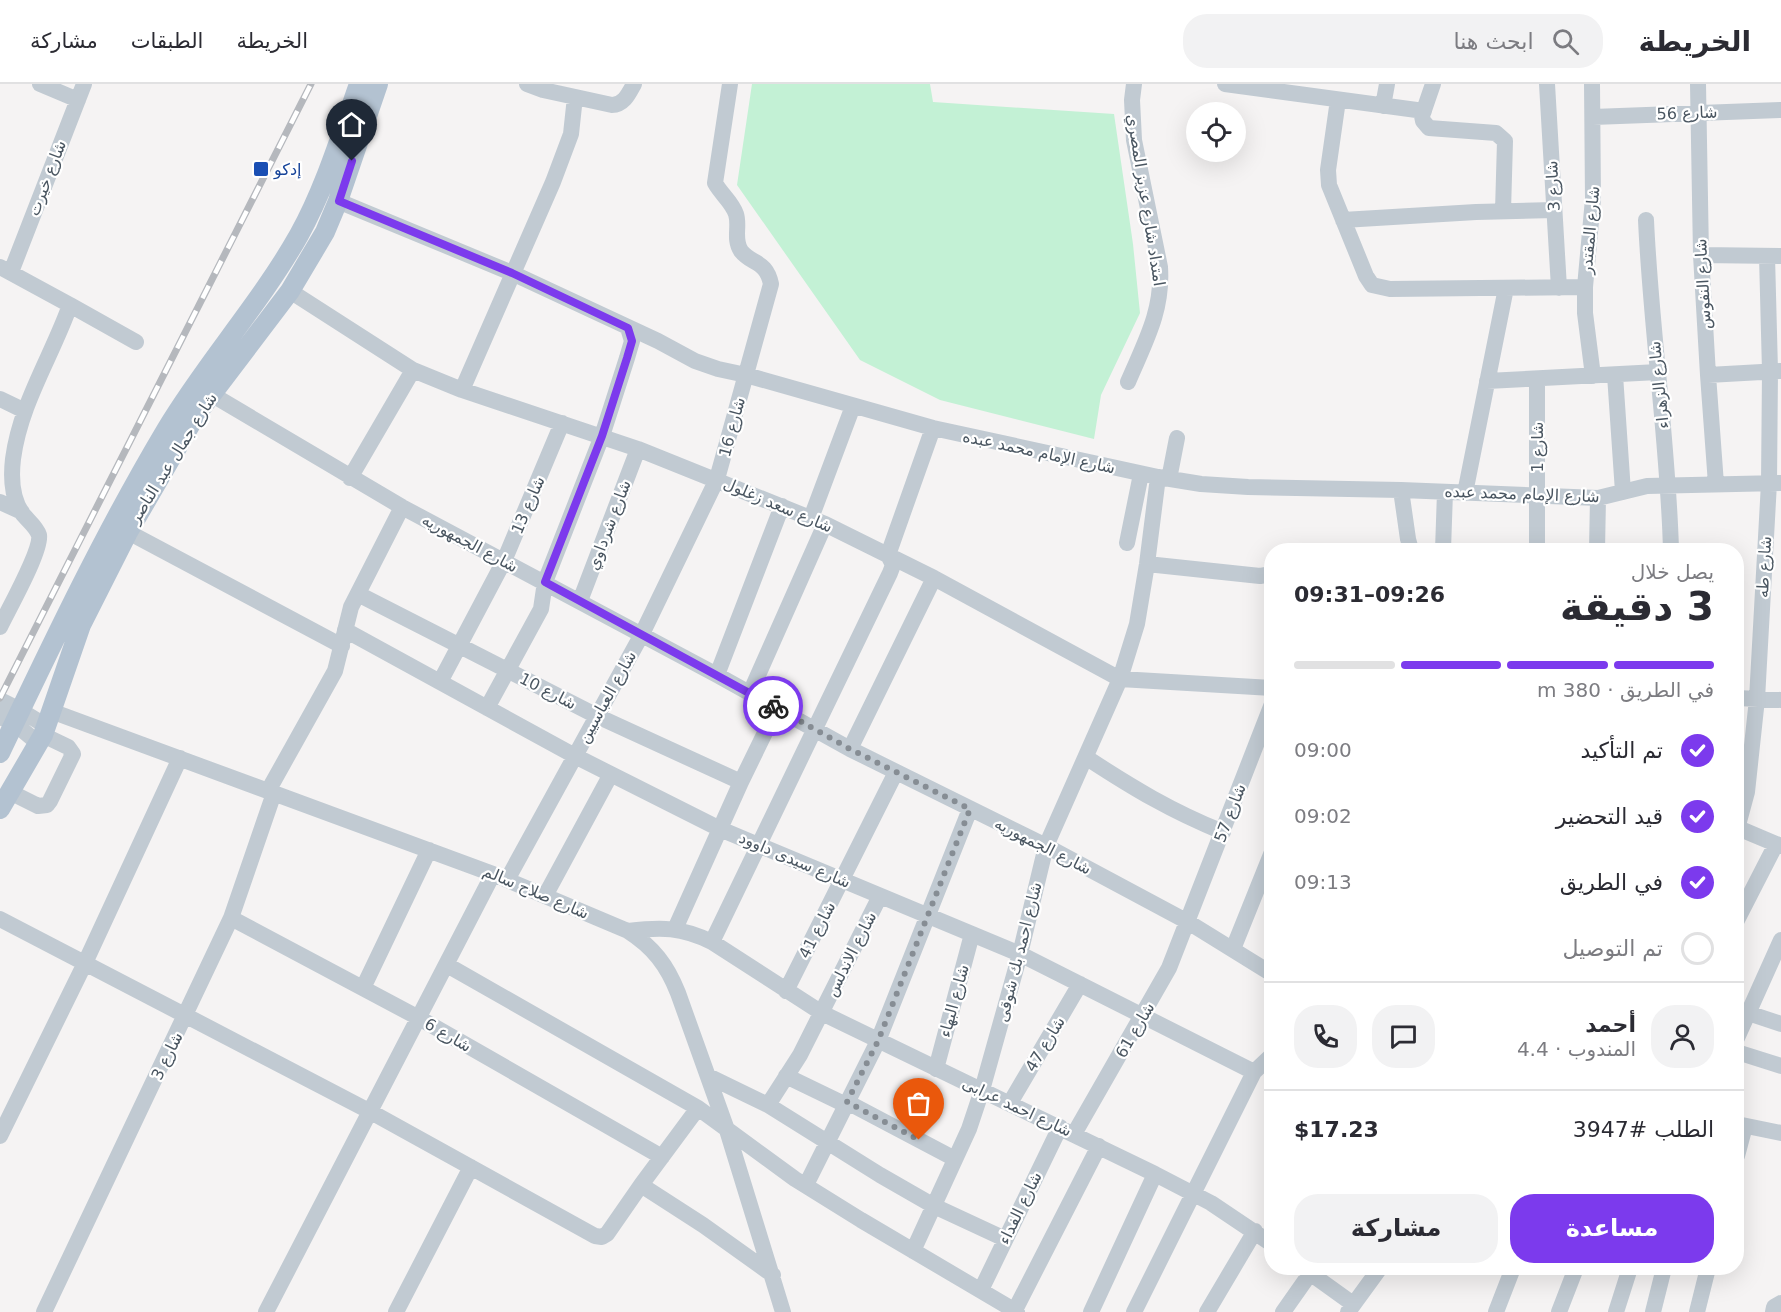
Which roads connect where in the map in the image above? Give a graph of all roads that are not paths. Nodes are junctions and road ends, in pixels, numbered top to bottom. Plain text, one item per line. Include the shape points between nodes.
1 (40, 84) edge
2 (359, 84) edge
3 (378, 84) edge
4 (527, 84) edge
5 (634, 84) edge
6 (730, 84) edge
7 (1134, 84) edge
8 (1225, 84) edge
9 (1387, 84) edge
10 (1433, 84) edge
11 (1547, 84) edge
12 (1592, 84) edge
13 (1698, 84) edge
14 (1284, 88) edge
15 (81, 92) edge
16 (575, 97) junction
17 (1338, 100) junction
18 (1383, 106) junction
19 (1781, 110) edge
20 (1424, 111) junction
21 (1699, 113) junction
22 (1593, 117) junction
23 (339, 201) junction
24 (1554, 210) junction
25 (1503, 211) junction
26 (1343, 220) junction
27 (1646, 220) dead end
28 (1701, 255) junction
29 (1774, 256) edge
30 (5, 270) edge
31 (512, 273) junction
32 (1585, 287) junction
33 (1506, 288) junction
34 (1559, 288) junction
35 (290, 291) junction
36 (70, 305) junction
37 (1775, 326) edge
38 (628, 328) junction
39 (136, 342) dead end
40 (413, 370) junction
41 (1775, 371) edge
42 (1658, 372) junction
43 (746, 375) junction
44 (1615, 375) junction
45 (1708, 375) junction
46 (1593, 376) junction
47 (1537, 379) junction
48 (1128, 381) dead end
49 (1487, 381) junction
50 (462, 390) junction
51 (211, 394) junction
52 (0, 399) edge
53 (854, 405) junction
54 (25, 411) junction
55 (562, 423) junction
56 (933, 428) junction
57 (602, 436) junction
58 (1177, 438) dead end
59 (638, 449) junction
60 (1141, 474) junction
61 (350, 478) junction
62 (1164, 478) junction
63 (717, 479) junction
64 (1775, 483) edge
65 (1716, 484) junction
66 (1669, 485) junction
67 (1401, 490) junction
68 (1445, 492) junction
69 (1623, 492) junction
70 (1466, 493) junction
71 (1537, 496) junction
72 (1598, 498) junction
73 (1, 505) edge
74 (782, 506) junction
75 (402, 507) junction
76 (22, 512) junction
77 (818, 521) junction
78 (128, 532) junction
79 (1127, 543) dead end
80 (1409, 543) edge
81 (1443, 543) edge
82 (1537, 543) edge
83 (1597, 543) edge
84 (1671, 543) edge
85 (888, 555) junction
86 (504, 561) junction
87 (1147, 564) junction
88 (1264, 575) edge
89 (934, 578) junction
90 (545, 582) junction
91 (358, 594) junction
92 (580, 601) junction
93 (0, 627) edge
94 (642, 634) junction
95 (343, 638) junction
96 (460, 645) junction
97 (507, 669) junction
98 (717, 675) junction
99 (1120, 679) junction
100 (440, 682) junction
101 (1264, 688) edge
102 (750, 693) junction
103 (1744, 698) edge
104 (1756, 699) junction
105 (0, 700) edge
106 (1781, 700) edge
107 (487, 708) junction
108 (777, 708) junction
109 (597, 716) junction
110 (12, 717) edge
111 (1264, 725) edge
112 (45, 729) junction
113 (815, 729) junction
114 (850, 749) junction
115 (0, 753) edge
116 (575, 756) junction
117 (180, 758) junction
118 (1087, 758) junction
119 (896, 772) junction
120 (611, 774) junction
121 (741, 782) junction
122 (271, 792) junction
123 (5, 801) edge
124 (1744, 803) edge
125 (970, 809) junction
126 (720, 829) junction
127 (1744, 831) edge
128 (1223, 832) junction
129 (759, 845) junction
130 (1778, 845) edge
131 (1046, 846) junction
132 (429, 850) junction
133 (1264, 876) edge
134 (500, 877) junction
135 (843, 880) junction
136 (545, 896) junction
137 (880, 896) junction
138 (1744, 907) edge
139 (928, 915) junction
140 (231, 918) junction
141 (0, 919) edge
142 (1188, 922) junction
143 (675, 929) junction
144 (628, 931) junction
145 (972, 934) junction
146 (1781, 940) edge
147 (712, 942) junction
148 (1233, 949) junction
149 (1020, 954) junction
150 (85, 963) junction
151 (447, 965) junction
152 (1264, 969) edge
153 (1080, 984) junction
154 (363, 988) junction
155 (786, 991) junction
156 (822, 1013) junction
157 (1748, 1013) junction
158 (186, 1015) junction
159 (1143, 1016) junction
160 (419, 1018) junction
161 (1744, 1022) edge
162 (1781, 1024) edge
163 (878, 1041) junction
164 (1744, 1054) edge
165 (1264, 1063) edge
166 (1781, 1066) edge
167 (936, 1068) junction
168 (1254, 1072) junction
169 (708, 1076) junction
170 (786, 1076) junction
171 (982, 1090) junction
172 (846, 1103) junction
173 (1010, 1103) junction
174 (768, 1105) junction
175 (698, 1108) junction
176 (371, 1112) junction
177 (1744, 1126) edge
178 (726, 1127) junction
179 (1067, 1130) junction
180 (1781, 1133) edge
181 (0, 1136) edge
182 (826, 1142) junction
183 (1099, 1146) junction
184 (662, 1157) junction
185 (955, 1159) junction
186 (471, 1167) junction
187 (1155, 1174) junction
188 (641, 1185) junction
189 (806, 1185) junction
190 (1193, 1194) junction
191 (934, 1206) junction
192 (1256, 1232) junction
193 (1264, 1238) edge
194 (1005, 1239) junction
195 (913, 1251) junction
196 (773, 1275) junction
197 (1305, 1275) edge
198 (1315, 1275) edge
199 (1375, 1275) edge
200 (1510, 1275) edge
201 (1573, 1275) edge
202 (1628, 1275) edge
203 (1662, 1275) edge
204 (1706, 1275) edge
205 (981, 1290) junction
206 (1781, 1303) edge
207 (1351, 1308) edge
208 (1016, 1311) edge
209 (44, 1312) edge
210 (266, 1312) edge
211 (396, 1312) edge
212 (783, 1312) edge
213 (1091, 1312) edge
214 (1134, 1312) edge
215 (1206, 1312) edge
216 (1283, 1312) edge
217 (1496, 1312) edge
218 (1559, 1312) edge
219 (1616, 1312) edge
220 (1653, 1312) edge
221 (1697, 1312) edge
222 (1773, 1312) edge

1 - 15 street
2 - 110 main road, شارع جمال عبد الناصر via 324,182 299,235 165,432
3 - 23 main road, شارع جمال عبد الناصر
4 - 16 street
5 - 16 street via 625,100 617,105
6 - 43 street, شارع 16 via 715,183 736,214 739,248 765,269 771,284
7 - 48 street, امتداد شارع عزيز المصري via 1134,140 1161,285 1154,321
8 - 14 street
9 - 18 street
10 - 20 street
11 - 24 street, شارع 3
12 - 22 street, شارع المقتدر
13 - 21 street, شارع النفوس
14 - 17 street
15 - 30 street, شارع خيرت
16 - 31 street via 571,134
17 - 18 street
17 - 26 street via 1328,171 1329,185
18 - 20 street
19 - 21 street, شارع 56
20 - 25 street via 1423,121 1429,128 1503,137
21 - 22 street, شارع 56
21 - 28 street, شارع النفوس
22 - 32 street, شارع المقتدر via 1593,199
23 - 31 street, شارع الإمام محمد عبده
23 - 35 main road, شارع جمال عبد الناصر
24 - 25 street
24 - 34 street, شارع 3
25 - 26 street
26 - 33 street via 1369,282 1377,287
27 - 42 street, شارع الزهراء
28 - 29 street
28 - 45 street, شارع النفوس
29 - 37 street, شارع طه
30 - 36 street
31 - 38 street, شارع الإمام محمد عبده
31 - 50 street
32 - 34 street
32 - 46 street, شارع المقتدر
33 - 34 street
33 - 49 street
35 - 40 street, شارع سعد زغلول
35 - 51 main road, شارع جمال عبد الناصر
36 - 39 street
36 - 54 street
37 - 41 street, شارع طه
38 - 43 street, شارع الإمام محمد عبده via 695,361
38 - 57 street via 632,341
40 - 50 street, شارع سعد زغلول
40 - 61 street
41 - 45 street
41 - 64 street, شارع طه
42 - 44 street
42 - 66 street, شارع الزهراء
43 - 53 street, شارع الإمام محمد عبده
43 - 63 street, شارع 16
44 - 46 street
44 - 69 street
45 - 65 street, شارع النفوس
46 - 47 street
47 - 49 street
47 - 71 street, شارع 1
49 - 70 street
50 - 55 street, شارع سعد زغلول
51 - 61 street, شارع الجمهوريه
51 - 78 main road, شارع جمال عبد الناصر
52 - 54 street
53 - 56 street, شارع الإمام محمد عبده
53 - 77 street
54 - 76 street via 12,464 14,489
55 - 57 street, شارع سعد زغلول
55 - 86 street, شارع 13
56 - 60 street, شارع الإمام محمد عبده
56 - 85 street
57 - 59 street, شارع سعد زغلول
57 - 90 street
58 - 62 street, شارع احمد بك شوقى
59 - 63 street, شارع سعد زغلول
59 - 92 street, شارع شرداوي
60 - 62 street, شارع الإمام محمد عبده
60 - 79 street
61 - 75 street, شارع الجمهوريه
62 - 67 street, شارع الإمام محمد عبده via 1248,487
62 - 87 street, شارع احمد بك شوقى
63 - 74 street, شارع سعد زغلول
63 - 94 street, شارع العباسيين
64 - 65 street, شارع الإمام محمد عبده
64 - 104 street, شارع طه
65 - 66 street, شارع الإمام محمد عبده
66 - 69 street, شارع الإمام محمد عبده
66 - 84 street, شارع الزهراء
67 - 68 street, شارع الإمام محمد عبده
67 - 80 street
68 - 70 street, شارع الإمام محمد عبده
68 - 81 street
69 - 72 street, شارع الإمام محمد عبده
70 - 71 street, شارع الإمام محمد عبده
71 - 72 street, شارع الإمام محمد عبده
71 - 82 street, شارع 1
72 - 83 street
73 - 76 street
74 - 77 street, شارع سعد زغلول
74 - 98 street
75 - 86 street, شارع الجمهوريه
75 - 91 street, شارع 3
76 - 93 street via 39,534 39,542
77 - 85 street, شارع سعد زغلول
77 - 102 street
78 - 95 street, شارع سيدى داوود
78 - 112 main road, شارع جمال عبد الناصر via 81,625
85 - 89 street, شارع سعد زغلول
85 - 113 street via 893,565 890,573
86 - 90 street, شارع الجمهوريه
86 - 96 street, شارع 13
87 - 88 street
87 - 99 street, شارع احمد بك شوقى via 1137,624
89 - 99 street, شارع سعد زغلول
89 - 114 street
90 - 92 street, شارع الجمهوريه
90 - 97 street via 540,609
91 - 95 street, شارع 3
91 - 96 street, شارع 10
92 - 94 street, شارع الجمهوريه
94 - 98 street, شارع الجمهوريه
94 - 109 street, شارع العباسيين
95 - 100 street, شارع سيدى داوود
95 - 122 street, شارع 3 via 328,686
96 - 97 street, شارع 10
96 - 100 street, شارع 13
97 - 107 street
97 - 109 street, شارع 10
98 - 102 street, شارع الجمهوريه
99 - 101 street, شارع سعد زغلول
99 - 118 street, شارع احمد بك شوقى
100 - 107 street, شارع سيدى داوود
102 - 108 street, شارع الجمهوريه
103 - 104 street
104 - 106 street
104 - 124 street, شارع طه
105 - 110 street
107 - 116 street, شارع سيدى داوود
108 - 113 street, شارع الجمهوريه
108 - 121 street
109 - 116 street, شارع العباسيين
109 - 121 street, شارع 10
110 - 112 street
110 - 115 main road, شارع جمال عبد الناصر
111 - 128 street, شارع 57
112 - 117 street, شارع صلاح سالم
112 - 123 main road, شارع جمال عبد الناصر
112 - 123 street via 73,754 50,801 38,806
113 - 114 street, شارع الجمهوريه
113 - 129 street
114 - 119 street, شارع الجمهوريه
116 - 120 street, شارع سيدى داوود
116 - 134 street, شارع العباسيين
117 - 122 street, شارع صلاح سالم
117 - 150 street
118 - 128 street via 1136,791
118 - 131 street, شارع احمد بك شوقى
119 - 125 street, شارع الجمهوريه
119 - 135 street, شارع 41
120 - 126 street, شارع سيدى داوود
120 - 136 street
121 - 126 street
122 - 132 street, شارع صلاح سالم
122 - 140 street, شارع 3
125 - 131 street, شارع الجمهوريه
125 - 139 street
126 - 129 street, شارع سيدى داوود
126 - 143 street
127 - 130 street
128 - 142 street, شارع 57
129 - 135 street, شارع سيدى داوود
129 - 147 street
130 - 138 street
131 - 142 street, شارع الجمهوريه
131 - 149 street, شارع احمد بك شوقى
132 - 134 street, شارع صلاح سالم
132 - 154 street
133 - 148 street
134 - 136 street, شارع صلاح سالم
134 - 151 street, شارع العباسيين
135 - 137 street, شارع سيدى داوود
135 - 155 street, شارع 41
136 - 144 street, شارع صلاح سالم
137 - 139 street, شارع سيدى داوود
137 - 156 street, شارع الاندلس
139 - 145 street, شارع سيدى داوود
139 - 163 street
140 - 154 street, شارع 6
140 - 158 street, شارع 3
141 - 150 street
142 - 148 street, شارع الجمهوريه
142 - 159 street, شارع 61
143 - 144 street, شارع احمد عرابى
143 - 147 street, شارع احمد عرابى
144 - 169 street, شارع صلاح سالم via 653,949 671,974
145 - 149 street, شارع سيدى داوود
145 - 167 street, شارع البهاء
146 - 157 street
147 - 155 street, شارع احمد عرابى
148 - 152 street, شارع الجمهوريه
149 - 153 street, شارع سيدى داوود
149 - 171 street, شارع احمد بك شوقى
150 - 158 street
150 - 181 street
151 - 160 street, شارع العباسيين
151 - 175 street
153 - 159 street, شارع سيدى داوود
153 - 173 street, شارع 47
154 - 160 street, شارع 6
155 - 156 street, شارع احمد عرابى
156 - 163 street, شارع احمد عرابى
156 - 170 street, شارع الاندلس
157 - 161 street
157 - 162 street
158 - 176 street
158 - 209 street, شارع 3
159 - 168 street, شارع سيدى داوود
159 - 179 street, شارع 61
160 - 176 street, شارع العباسيين
160 - 184 street, شارع 6
163 - 167 street, شارع احمد عرابى
163 - 172 street
164 - 166 street
165 - 168 street
167 - 171 street, شارع احمد عرابى
168 - 190 street
169 - 174 street
169 - 178 street, شارع صلاح سالم
170 - 172 street
170 - 174 street, شارع الاندلس
171 - 173 street, شارع احمد عرابى
171 - 185 street, شارع احمد بك شوقى
172 - 182 street
172 - 185 street
173 - 179 street, شارع احمد عرابى
174 - 182 street
175 - 178 street
175 - 184 street
176 - 186 street
176 - 210 street, شارع العباسيين
177 - 180 street
178 - 189 street
178 - 196 street, شارع صلاح سالم
179 - 183 street, شارع احمد عرابى
179 - 194 street, شارع الفداء
182 - 189 street
182 - 191 street
183 - 187 street, شارع احمد عرابى
183 - 208 street
184 - 188 street
185 - 191 street, شارع احمد بك شوقى
186 - 188 street via 602,1237
186 - 211 street
187 - 190 street, شارع احمد عرابى
187 - 213 street
188 - 196 street
189 - 195 street
190 - 192 street, شارع احمد عرابى
190 - 214 street
191 - 194 street
191 - 195 street, شارع احمد بك شوقى
192 - 193 street, شارع احمد عرابى
192 - 215 street
194 - 205 street, شارع الفداء
195 - 205 street
196 - 212 street, شارع صلاح سالم
197 - 216 street
198 - 207 street
199 - 207 street
200 - 217 street
201 - 218 street
202 - 219 street
203 - 220 street
204 - 221 street
205 - 208 street
206 - 222 street

